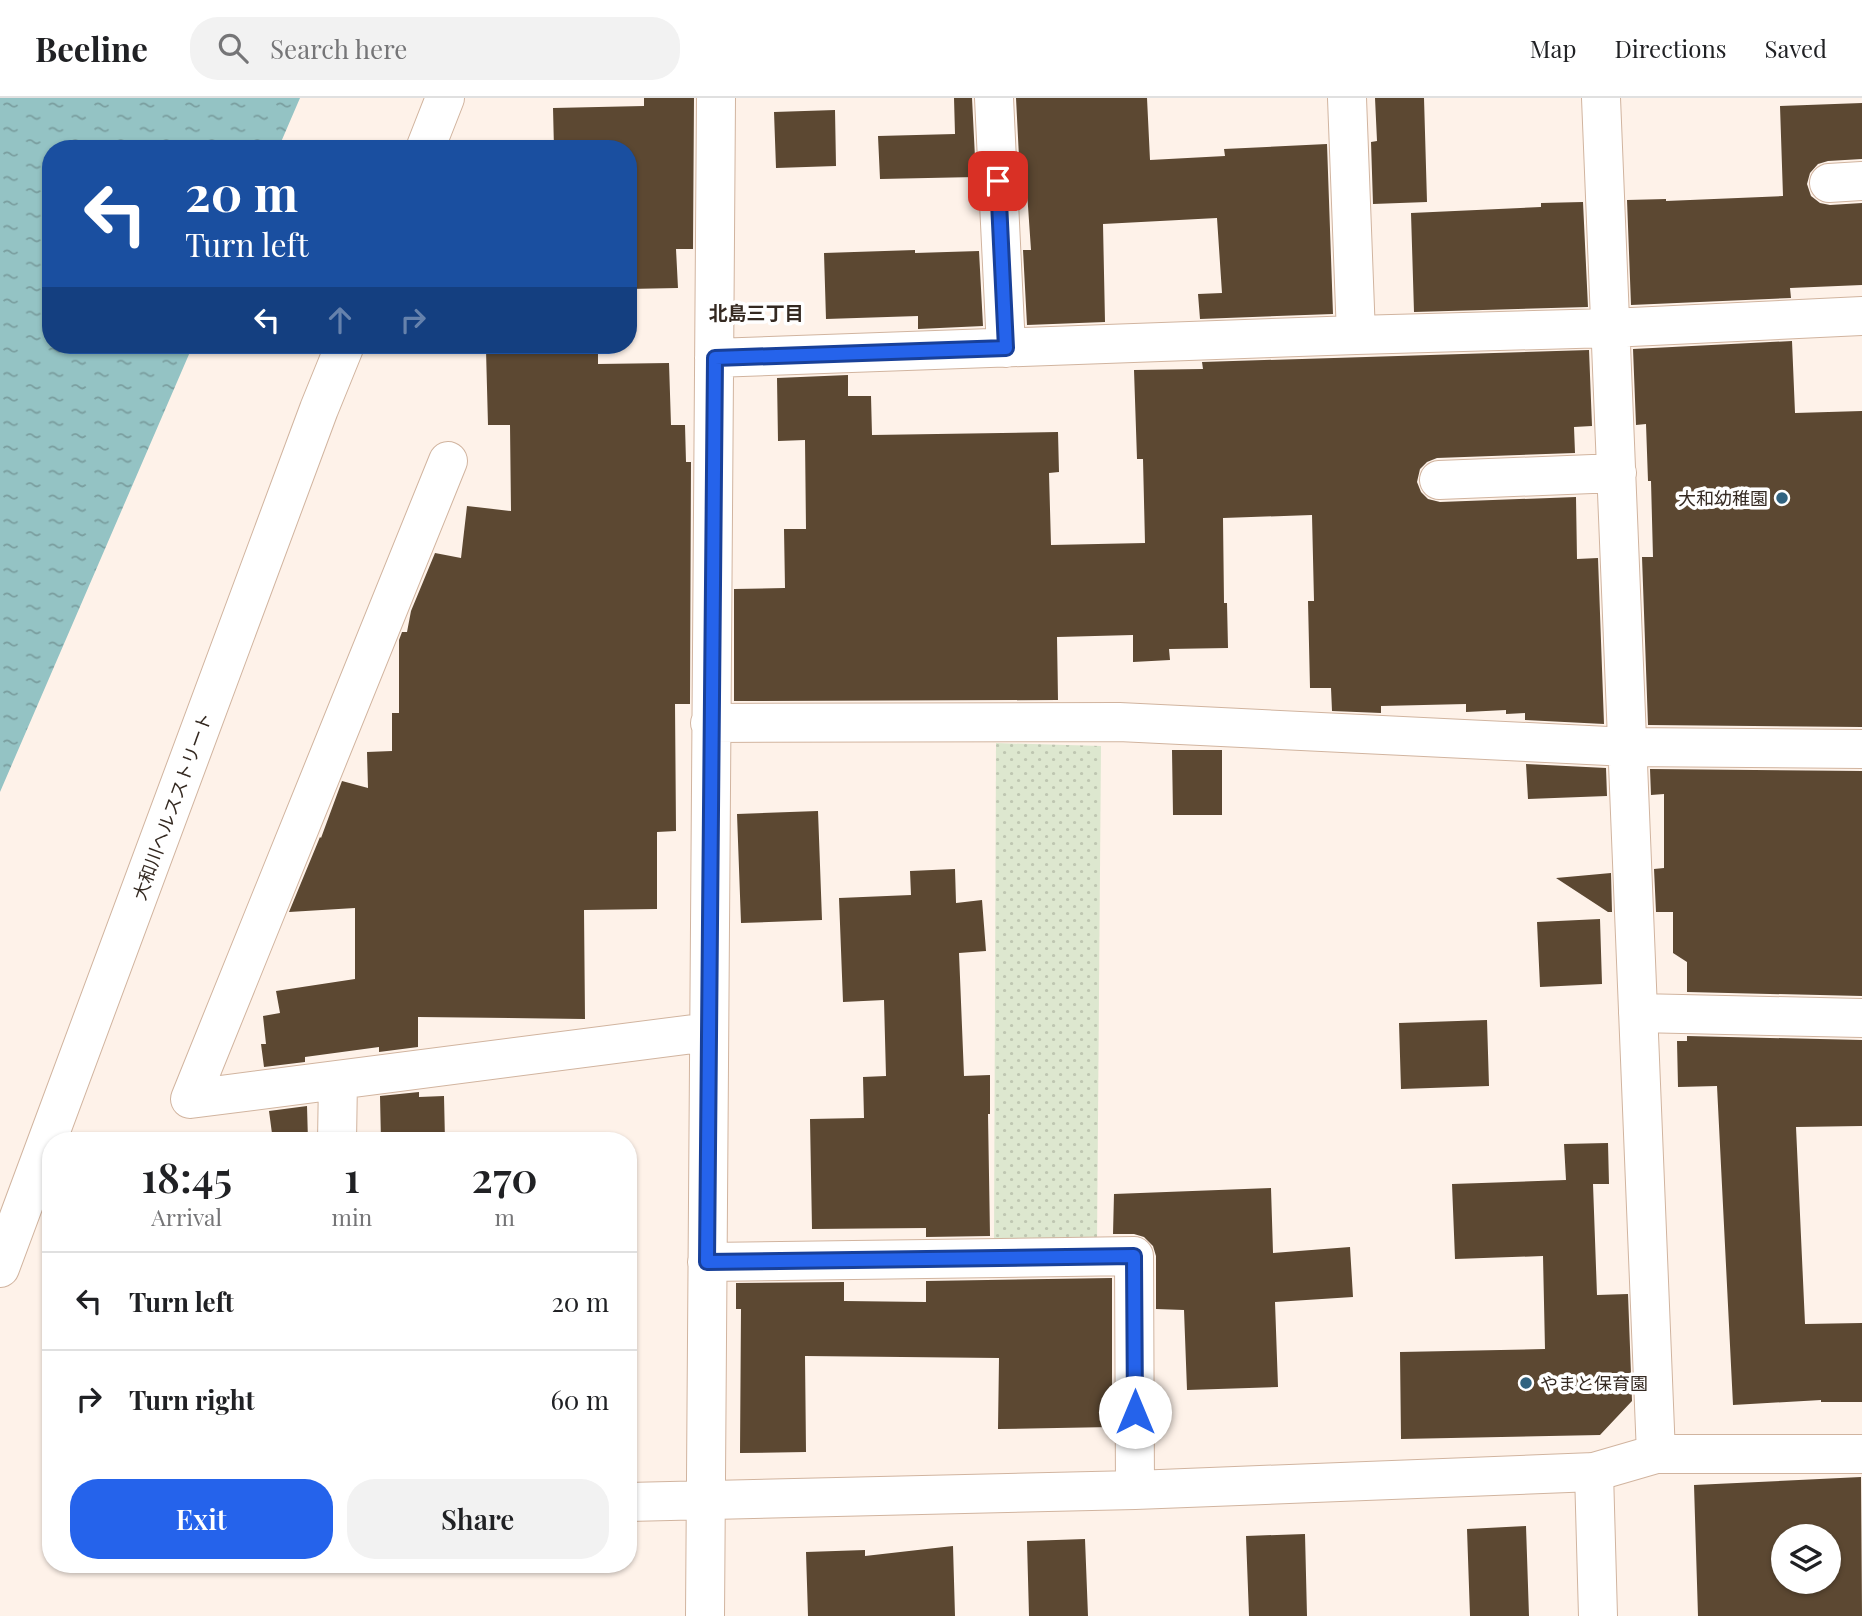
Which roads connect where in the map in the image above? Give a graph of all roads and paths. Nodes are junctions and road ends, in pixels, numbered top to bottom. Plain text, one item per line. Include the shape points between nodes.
1 (445, 98) edge
2 (716, 98) edge
3 (994, 98) edge
4 (1347, 98) edge
5 (1601, 98) edge
6 (429, 140) edge
7 (1862, 316) edge
8 (1611, 328) junction
9 (1356, 335) junction
10 (1006, 348) junction
11 (341, 354) edge
12 (715, 358) junction
13 (448, 461) dead end
14 (1617, 473) junction
15 (1438, 480) dead end
16 (710, 723) junction
17 (1628, 747) junction
18 (1862, 749) edge
19 (1638, 1013) junction
20 (1862, 1018) edge
21 (709, 1032) junction
22 (338, 1080) junction
23 (51, 1132) edge
24 (337, 1132) edge
25 (42, 1155) edge
26 (707, 1262) junction
27 (0, 1268) edge
28 (1656, 1454) junction
29 (1862, 1454) edge
30 (1594, 1472) junction
31 (1135, 1490) junction
32 (707, 1501) junction
33 (637, 1502) edge
34 (705, 1616) edge
35 (1598, 1616) edge

1 - 6 street
2 - 12 street
3 - 10 street
4 - 9 street
5 - 8 street
7 - 8 street
8 - 9 street
8 - 14 street
9 - 10 street
10 - 12 street
11 - 23 street, 大和川ヘルスストリート
12 - 16 street
13 - 22 street via 190,1099
14 - 15 street
14 - 17 street
16 - 17 street via 1119,722
16 - 21 street
17 - 18 street
17 - 19 street
19 - 20 street
19 - 28 street
21 - 22 street
21 - 26 street
22 - 24 street
25 - 27 street, 大和川ヘルスストリート
26 - 31 street via 1134,1256
26 - 32 street
28 - 29 street
28 - 30 street
30 - 31 street
30 - 35 street
31 - 32 street
32 - 33 street
32 - 34 street

